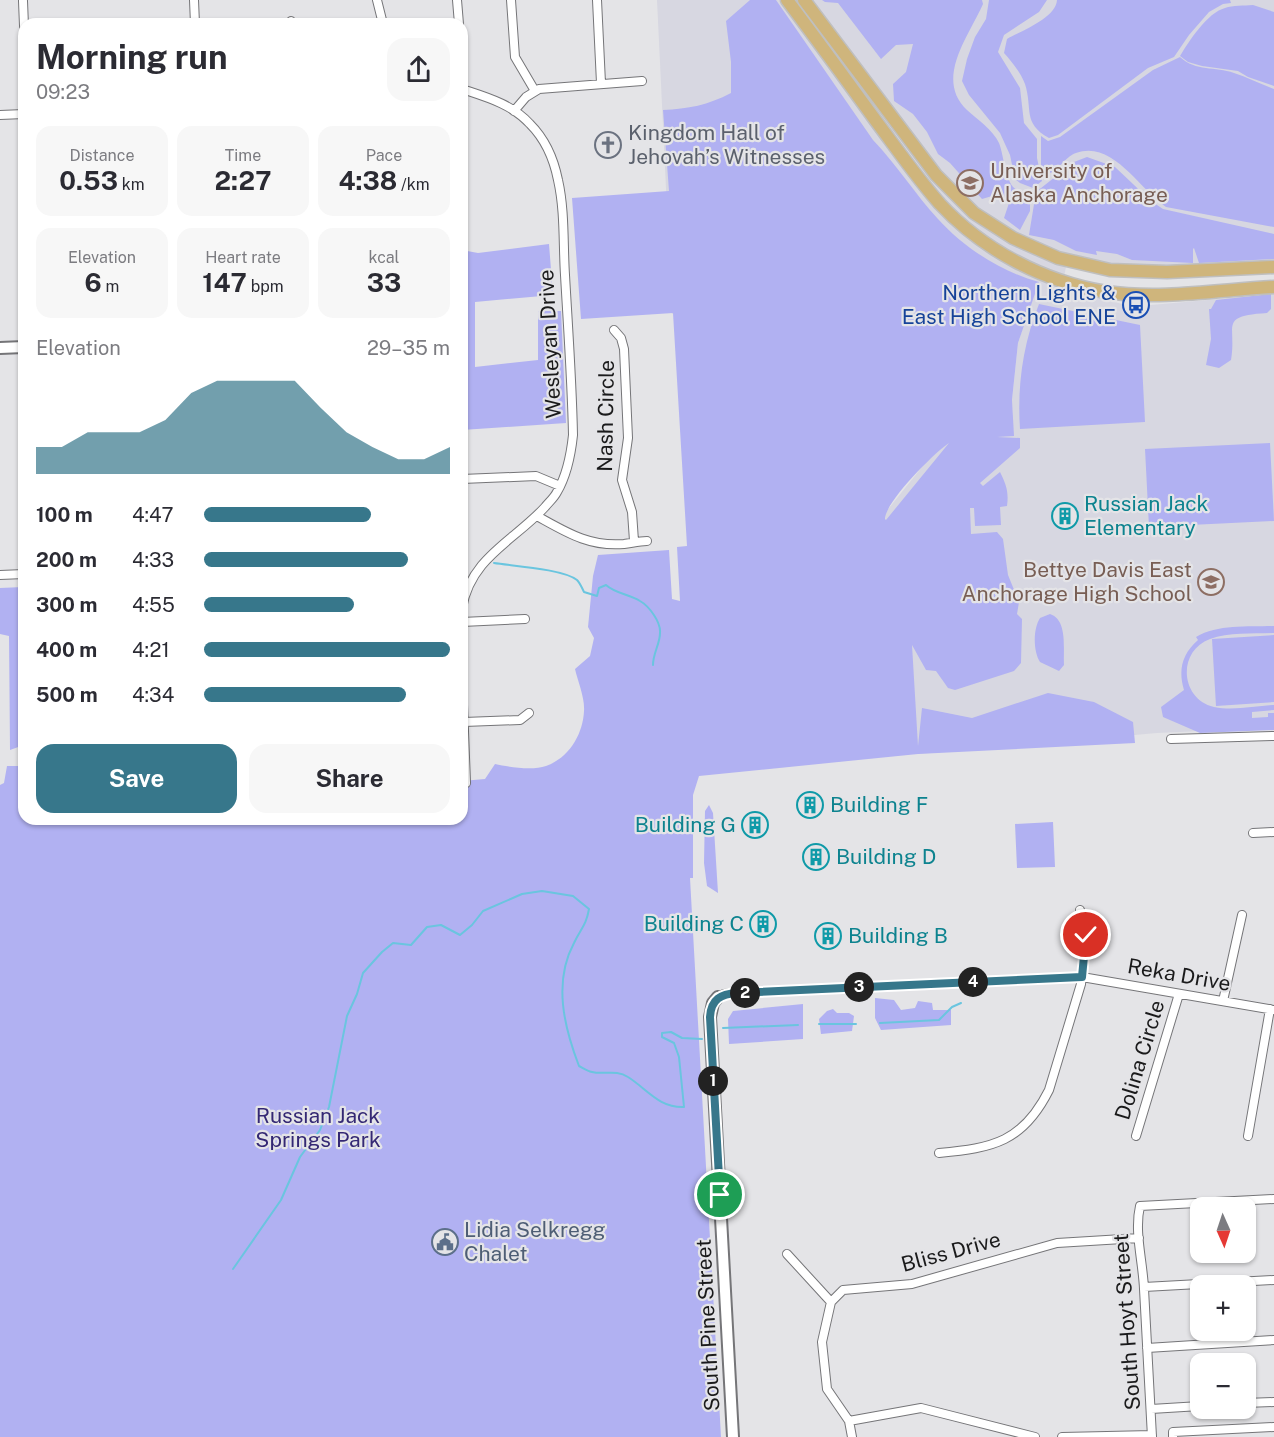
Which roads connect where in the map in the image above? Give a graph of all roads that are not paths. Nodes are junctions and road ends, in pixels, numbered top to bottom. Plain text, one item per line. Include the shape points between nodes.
1 (194, 0) edge
2 (377, 0) edge
3 (457, 0) edge
4 (511, 0) edge
5 (597, 0) edge
6 (787, 0) edge
7 (804, 0) edge
8 (23, 1) edge
9 (24, 18) edge
10 (195, 18) edge
11 (382, 18) edge
12 (458, 18) edge
13 (642, 81) dead end
14 (601, 83) junction
15 (468, 91) edge
16 (535, 91) junction
17 (514, 111) junction
18 (18, 114) edge
19 (0, 115) edge
20 (1274, 267) edge
21 (1274, 287) edge
22 (614, 330) dead end
23 (18, 346) edge
24 (0, 348) edge
25 (468, 479) edge
26 (560, 486) junction
27 (537, 516) junction
28 (634, 541) junction
29 (647, 541) dead end
30 (18, 574) edge
31 (0, 575) edge
32 (468, 588) edge
33 (525, 619) dead end
34 (468, 622) edge
35 (529, 713) dead end
36 (468, 722) edge
37 (1274, 736) edge
38 (1171, 740) dead end
39 (1274, 832) edge
40 (1252, 833) dead end
41 (1080, 910) dead end
42 (1242, 915) dead end
43 (1082, 977) junction
44 (1179, 994) junction
45 (718, 998) joint
46 (1223, 1001) junction
47 (1272, 1009) edge
48 (1136, 1136) dead end
49 (1248, 1136) dead end
50 (939, 1153) dead end
51 (1274, 1199) edge
52 (1139, 1238) junction
53 (787, 1254) dead end
54 (1274, 1280) edge
55 (1144, 1287) junction
56 (831, 1302) junction
57 (1274, 1340) edge
58 (1147, 1348) junction
59 (1274, 1402) edge
60 (1256, 1403) edge
61 (1190, 1407) edge
62 (1151, 1409) junction
63 (849, 1421) junction
64 (1274, 1427) edge
65 (1214, 1434) edge
66 (1152, 1436) edge
67 (733, 1437) edge
68 (852, 1437) edge
69 (1035, 1437) edge
70 (1062, 1437) edge
71 (1173, 1437) edge

1 - 10 street
2 - 11 street
3 - 12 street
4 - 16 street via 515,57
5 - 14 street
6 - 21 main road via 928,190 962,224 1001,253 1059,280 1107,292 1164,295
7 - 20 main road via 936,175 974,213 1013,238 1058,258 1110,270 1167,272
8 - 9 street
13 - 14 street
14 - 16 street
15 - 17 street, Wesleyan Drive
16 - 17 street
17 - 26 street, Wesleyan Drive via 530,124 546,146 559,182 573,427 571,454
18 - 19 street
22 - 28 street, Nash Circle via 624,349 628,438 622,480 632,512
23 - 24 street
25 - 26 street via 536,476
26 - 27 street, Wesleyan Drive
27 - 28 street via 578,538 626,544
27 - 32 street, Wesleyan Drive via 490,554
28 - 29 street
30 - 31 street
33 - 34 street
35 - 36 street via 520,720
37 - 38 street
39 - 40 street
41 - 43 street via 1086,935
42 - 46 street
43 - 44 street, Reka Drive
43 - 45 street, Reka Drive via 737,993
43 - 50 street via 1049,1090 1034,1116 1015,1134 996,1144
44 - 46 street, Reka Drive
44 - 48 street, Dolina Circle
45 - 67 street, South Pine Street via 710,1017
46 - 47 street, Reka Drive
47 - 49 street
51 - 52 street, South Hoyt Street via 1140,1206
52 - 55 street, South Hoyt Street
52 - 56 street, Bliss Drive via 1057,1243 912,1284 843,1290
53 - 56 street
54 - 55 street
55 - 58 street, South Hoyt Street
56 - 63 street via 822,1342 827,1389
57 - 58 street
58 - 62 street, South Hoyt Street
59 - 60 street
61 - 62 street
62 - 66 street, South Hoyt Street
63 - 68 street
63 - 69 street via 921,1408
64 - 65 street
65 - 71 street via 1173,1432
66 - 70 street

